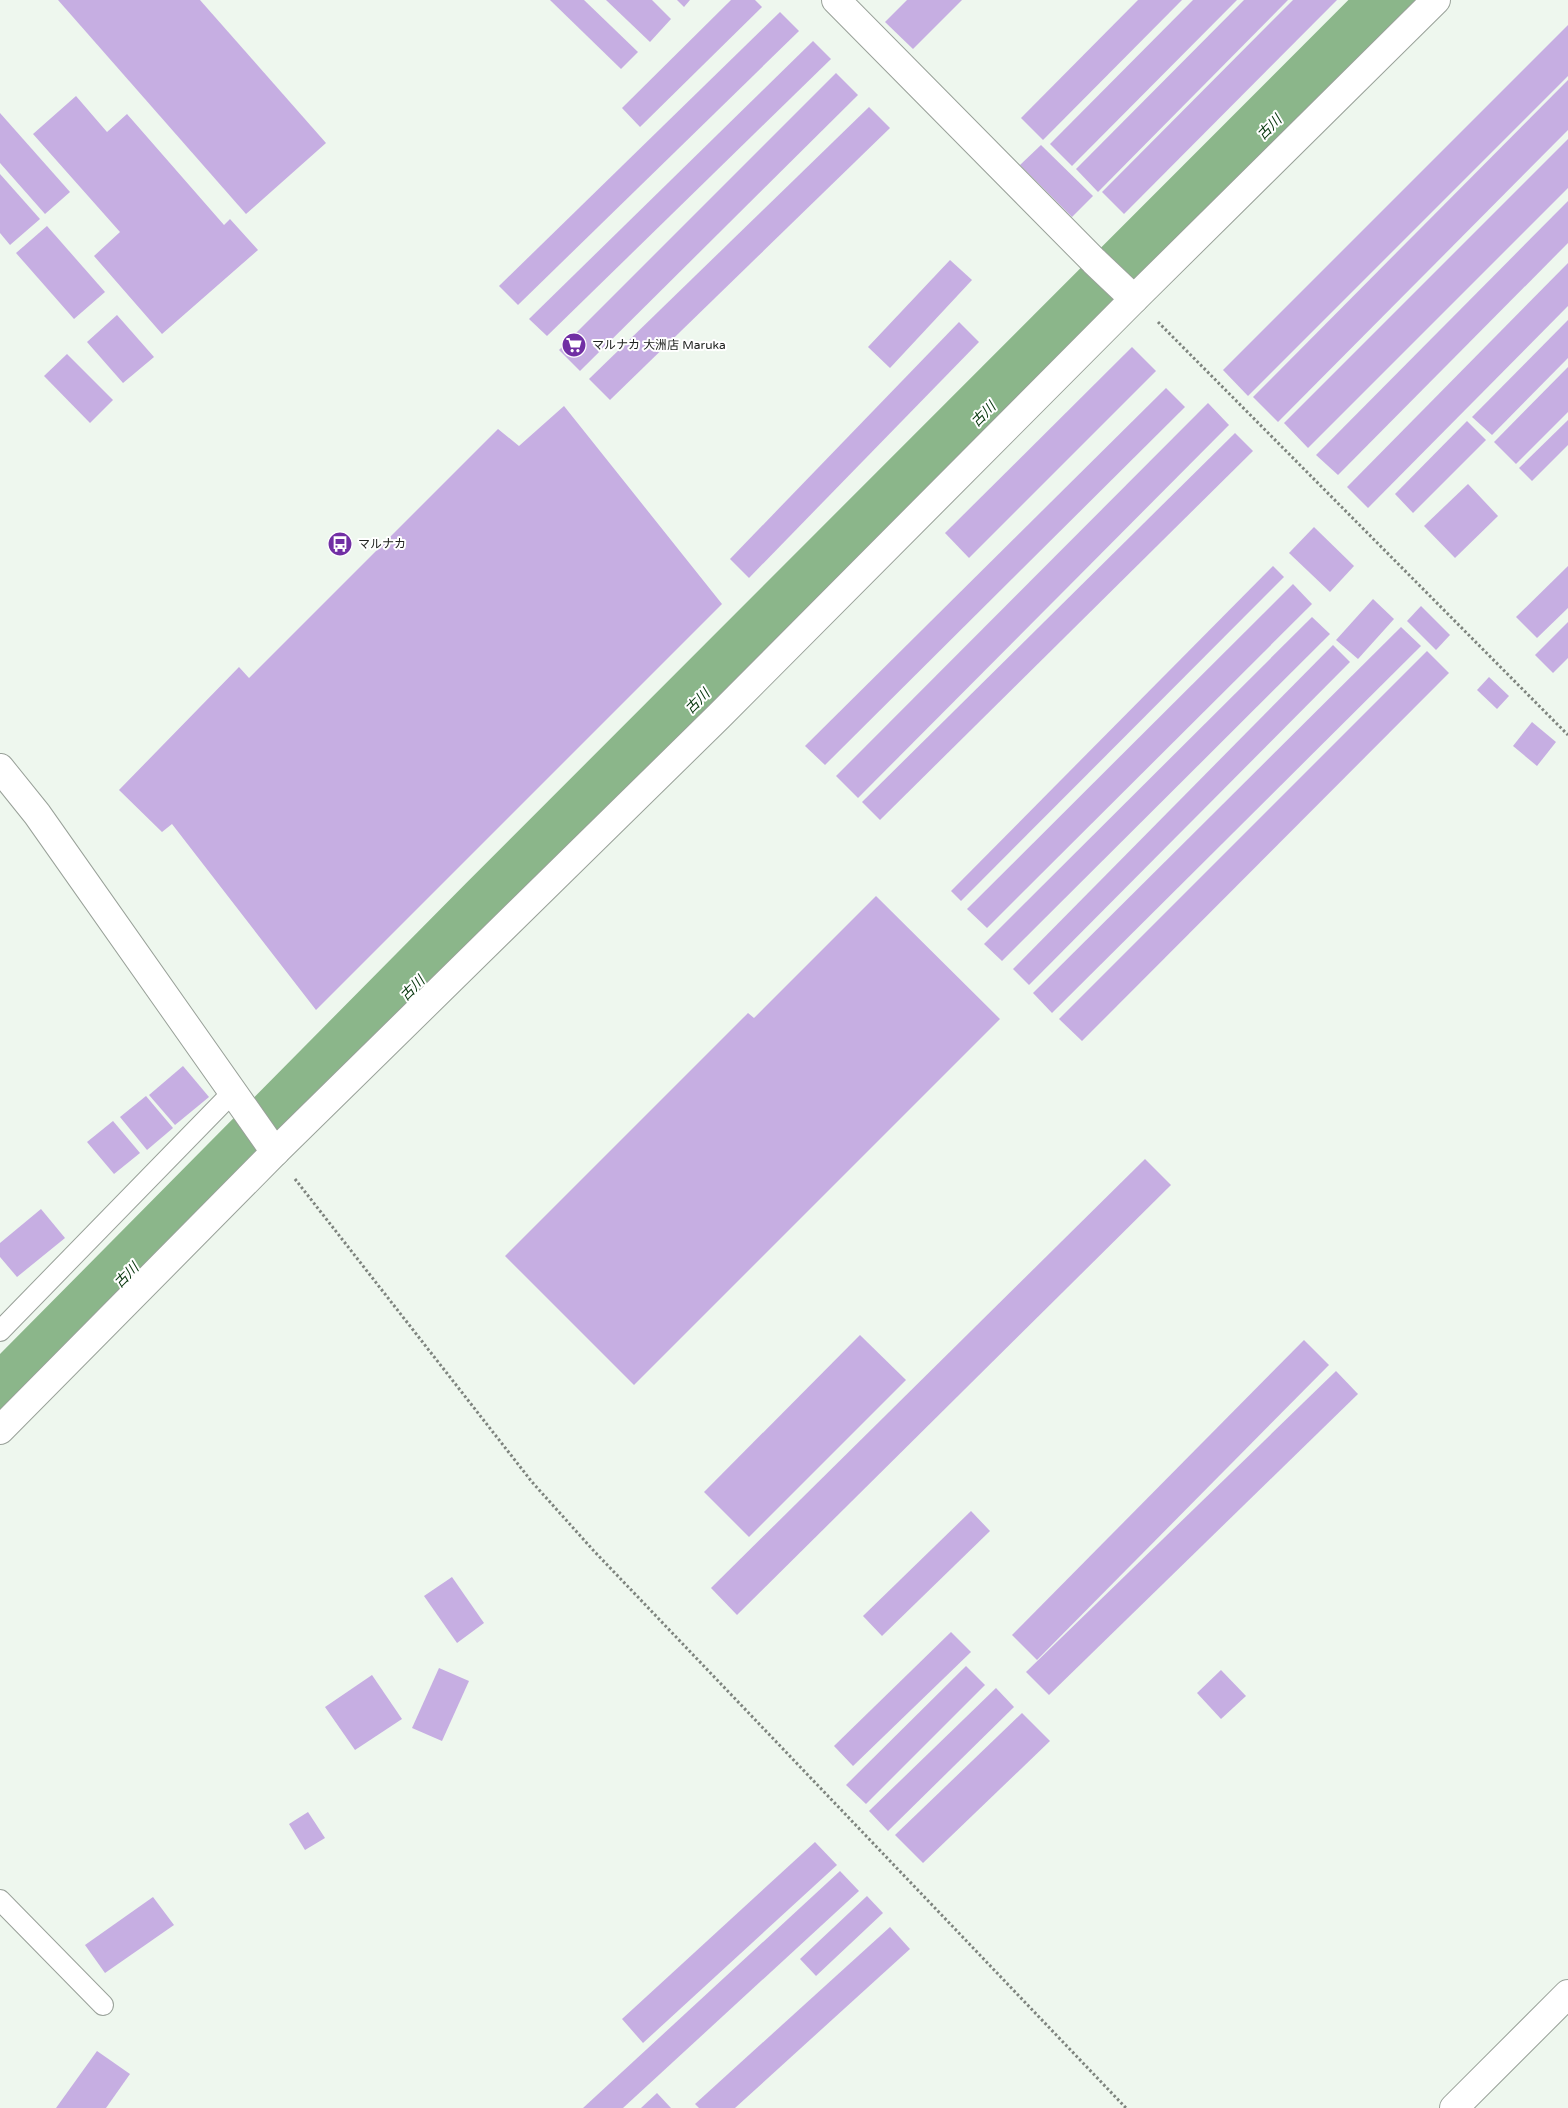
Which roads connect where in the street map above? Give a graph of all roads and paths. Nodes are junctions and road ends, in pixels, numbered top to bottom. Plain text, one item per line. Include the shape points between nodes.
1 (836, 0) edge
2 (1436, 0) edge
3 (1134, 299) junction
4 (1568, 735) edge
5 (0, 768) edge
6 (240, 1100) junction
7 (270, 1147) junction
8 (0, 1331) edge
9 (0, 1430) edge
10 (0, 1900) edge
11 (1568, 1994) edge
12 (103, 2005) dead end
13 (1126, 2108) edge
14 (1454, 2108) edge

1 - 3 street
2 - 3 street
3 - 4 path
3 - 7 street via 719,716
5 - 6 street via 37,814
6 - 7 street
6 - 8 lane
7 - 9 street
7 - 13 path via 532,1482 593,1550
10 - 12 lane
11 - 14 street

